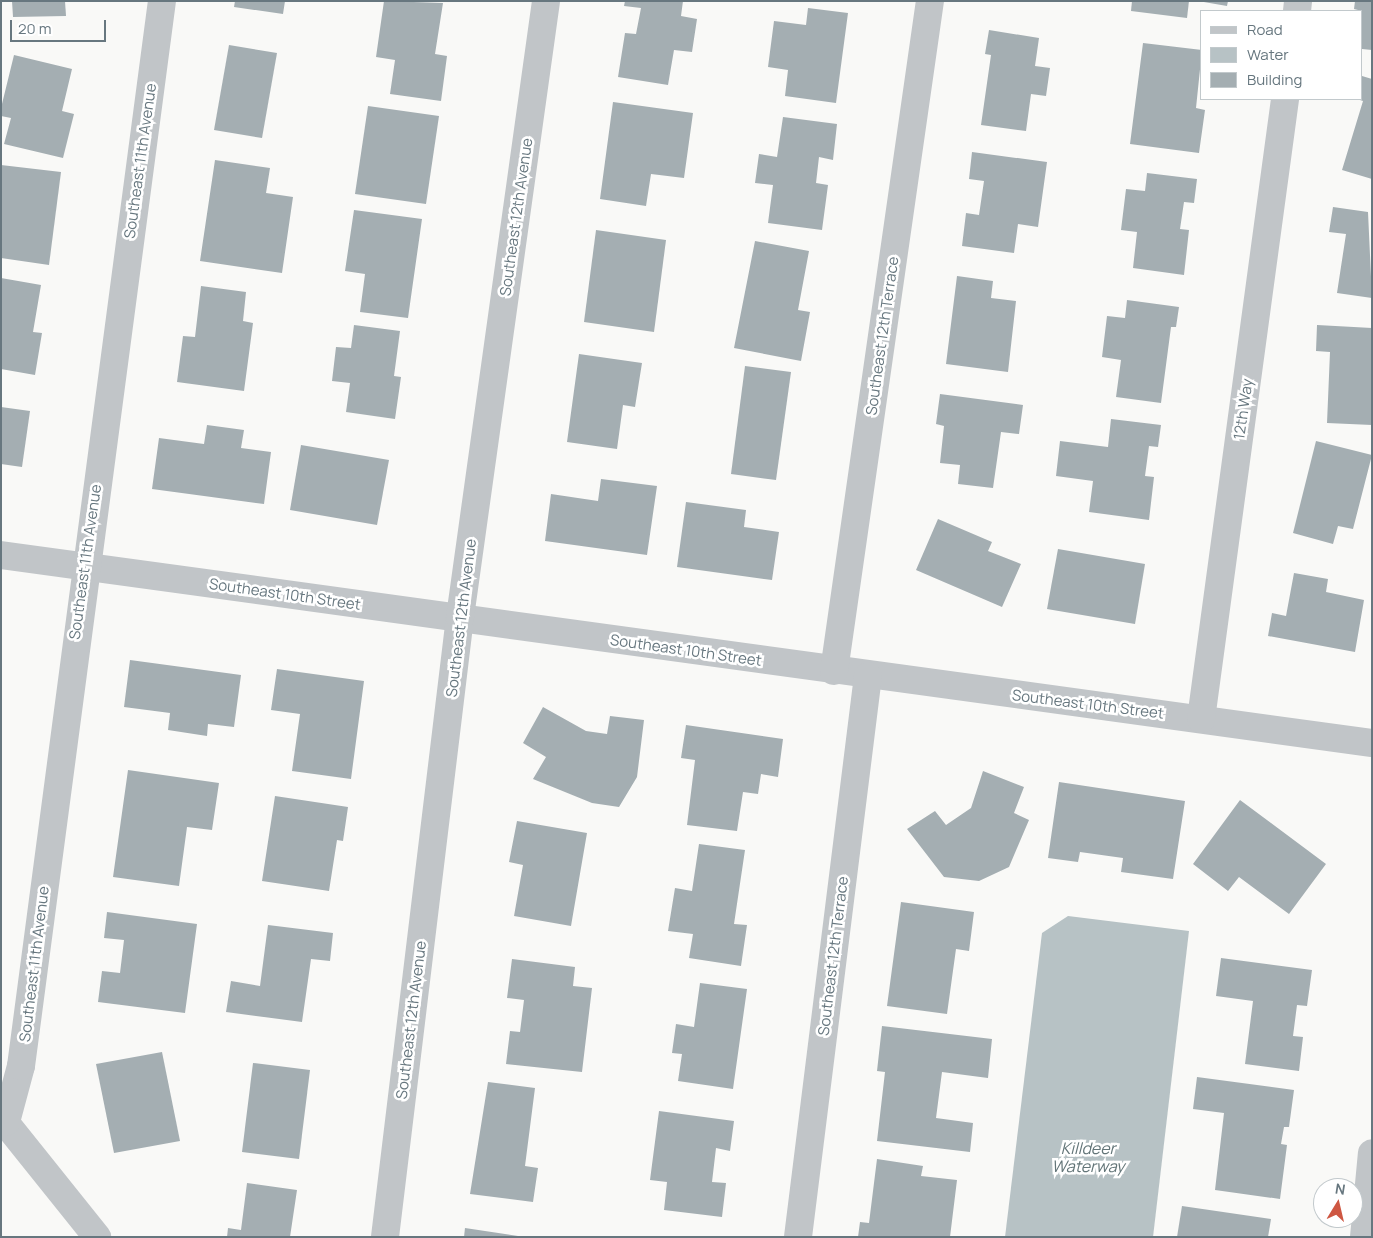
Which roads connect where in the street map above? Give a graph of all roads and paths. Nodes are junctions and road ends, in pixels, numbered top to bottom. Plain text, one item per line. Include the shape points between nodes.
1 (162, 1) edge
2 (546, 1) edge
3 (930, 1) edge
4 (1285, 100) edge
5 (1, 555) edge
6 (84, 566) junction
7 (460, 617) junction
8 (834, 671) junction
9 (868, 676) junction
10 (1201, 719) junction
11 (1372, 743) edge
12 (4, 1120) edge
13 (1372, 1154) edge
14 (97, 1237) edge
15 (384, 1237) edge
16 (798, 1237) edge
17 (1364, 1237) edge

1 - 6 street, Southeast 11th Avenue
2 - 7 street, Southeast 12th Avenue
3 - 8 street, Southeast 12th Terrace
4 - 10 street, 12th Way
5 - 6 street, Southeast 10th Street
6 - 7 street, Southeast 10th Street
6 - 12 street, Southeast 11th Avenue via 21,1066
7 - 8 street, Southeast 10th Street
7 - 15 street, Southeast 12th Avenue
8 - 9 street, Southeast 10th Street
9 - 10 street, Southeast 10th Street
9 - 16 street, Southeast 12th Terrace
10 - 11 street, Southeast 10th Street
12 - 14 street
13 - 17 street

